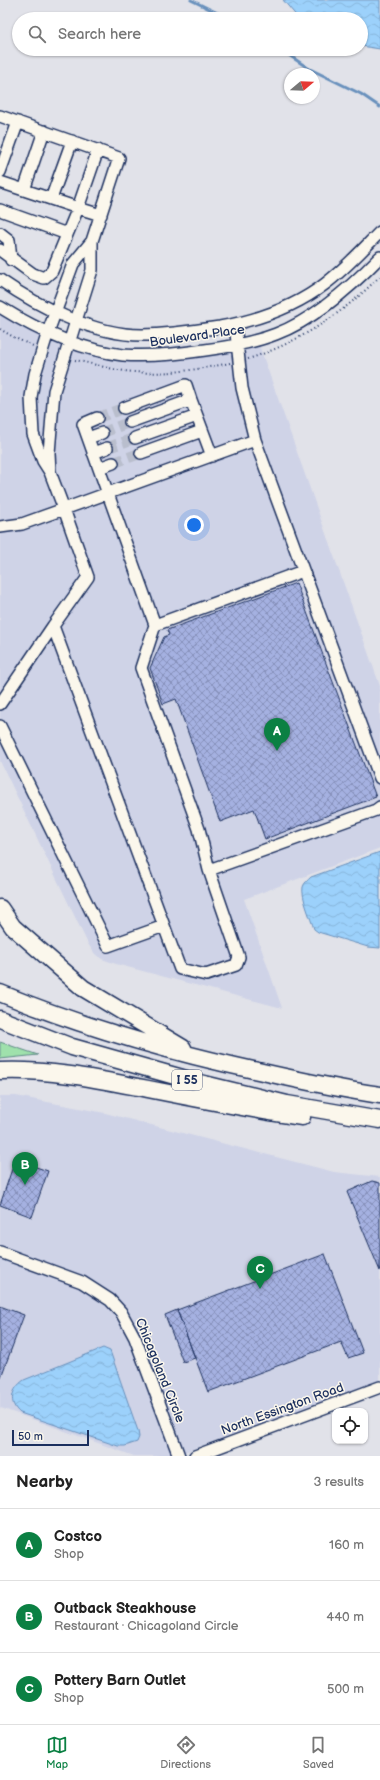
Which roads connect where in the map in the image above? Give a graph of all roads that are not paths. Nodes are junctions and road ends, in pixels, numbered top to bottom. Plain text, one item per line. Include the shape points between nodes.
1 (0, 116) edge
2 (18, 122) junction
3 (44, 131) junction
4 (72, 141) junction
5 (98, 150) junction
6 (0, 172) edge
7 (0, 182) edge
8 (24, 190) junction
9 (51, 199) junction
10 (78, 208) junction
11 (0, 210) edge
12 (101, 215) junction
13 (380, 232) edge
14 (0, 233) edge
15 (67, 234) junction
16 (92, 241) junction
17 (0, 250) edge
18 (380, 257) edge
19 (11, 260) junction
20 (0, 280) edge
21 (0, 307) edge
22 (56, 311) junction
23 (76, 320) junction
24 (235, 324) junction
25 (48, 332) junction
26 (69, 341) junction
27 (238, 346) junction
28 (191, 400) junction
29 (124, 408) tunnel mouth
30 (197, 416) junction
31 (97, 418) tunnel mouth
32 (130, 422) tunnel mouth
33 (202, 431) junction
34 (102, 433) tunnel mouth
35 (88, 438) junction
36 (135, 438) tunnel mouth
37 (255, 440) junction
38 (107, 448) tunnel mouth
39 (93, 453) junction
40 (141, 453) tunnel mouth
41 (212, 456) junction
42 (113, 463) tunnel mouth
43 (99, 468) junction
44 (50, 472) junction
45 (108, 494) junction
46 (64, 510) junction
47 (0, 527) edge
48 (303, 571) junction
49 (155, 625) junction
50 (53, 626) junction
51 (0, 704) edge
52 (0, 726) edge
53 (380, 778) edge
54 (380, 807) edge
55 (209, 870) junction
56 (0, 908) edge
57 (164, 926) junction
58 (0, 993) edge
59 (0, 1019) edge
60 (202, 1059) junction
61 (0, 1071) edge
62 (380, 1095) edge
63 (360, 1118) junction
64 (380, 1120) edge
65 (0, 1252) edge
66 (380, 1387) edge
67 (179, 1456) edge
68 (194, 1456) edge

1 - 2 street
2 - 3 street
2 - 6 street
3 - 4 street
3 - 8 street
4 - 5 street
4 - 9 street
5 - 10 street
5 - 12 street via 118,158
7 - 8 street
8 - 9 street
9 - 10 street
10 - 12 street
10 - 15 street
11 - 15 street
12 - 16 street
13 - 24 street, Boulevard Place via 326,284 263,318
14 - 19 street via 8,240
15 - 19 street via 52,271 44,278
16 - 22 street via 73,264
16 - 23 street via 92,270
17 - 19 street
18 - 27 street, Boulevard Place via 345,291 309,316 277,334
20 - 22 street, Boulevard Place via 21,294
21 - 25 street, Boulevard Place via 26,323
22 - 23 street, Boulevard Place
22 - 25 street
23 - 24 street, Boulevard Place via 108,330 140,335 187,333
23 - 26 street
24 - 27 street
25 - 26 street, Boulevard Place
25 - 44 street via 35,374 31,419 33,434
26 - 27 street, Boulevard Place via 122,354 145,356
26 - 44 street via 54,391
27 - 37 street via 242,388
28 - 29 street via 186,386
28 - 30 street
28 - 32 street
30 - 33 street
30 - 36 street
31 - 35 street via 83,424
33 - 40 street
33 - 41 street
34 - 35 street
35 - 39 street
37 - 41 street
37 - 48 street
38 - 39 street
39 - 43 street
41 - 45 street
42 - 43 street
43 - 45 street
44 - 46 street
45 - 46 street
45 - 49 street
46 - 47 street via 22,524
46 - 50 street via 88,577
48 - 49 street
48 - 53 street
49 - 55 street via 141,668 199,829
50 - 51 street
50 - 57 street
52 - 57 street via 108,946
54 - 55 street
55 - 57 street via 240,956 236,965 206,975 180,969
56 - 60 highway via 14,927 83,988
58 - 60 highway, I 55 via 90,1027
59 - 63 highway, I 55 via 72,1047 200,1083
60 - 62 highway, I 55 via 314,1084
61 - 63 highway via 27,1070 69,1074 267,1112 321,1119
63 - 64 highway, I 55
65 - 67 street, Chicagoland Circle via 82,1282 110,1300 121,1312 135,1338
66 - 68 street, North Essington Road

